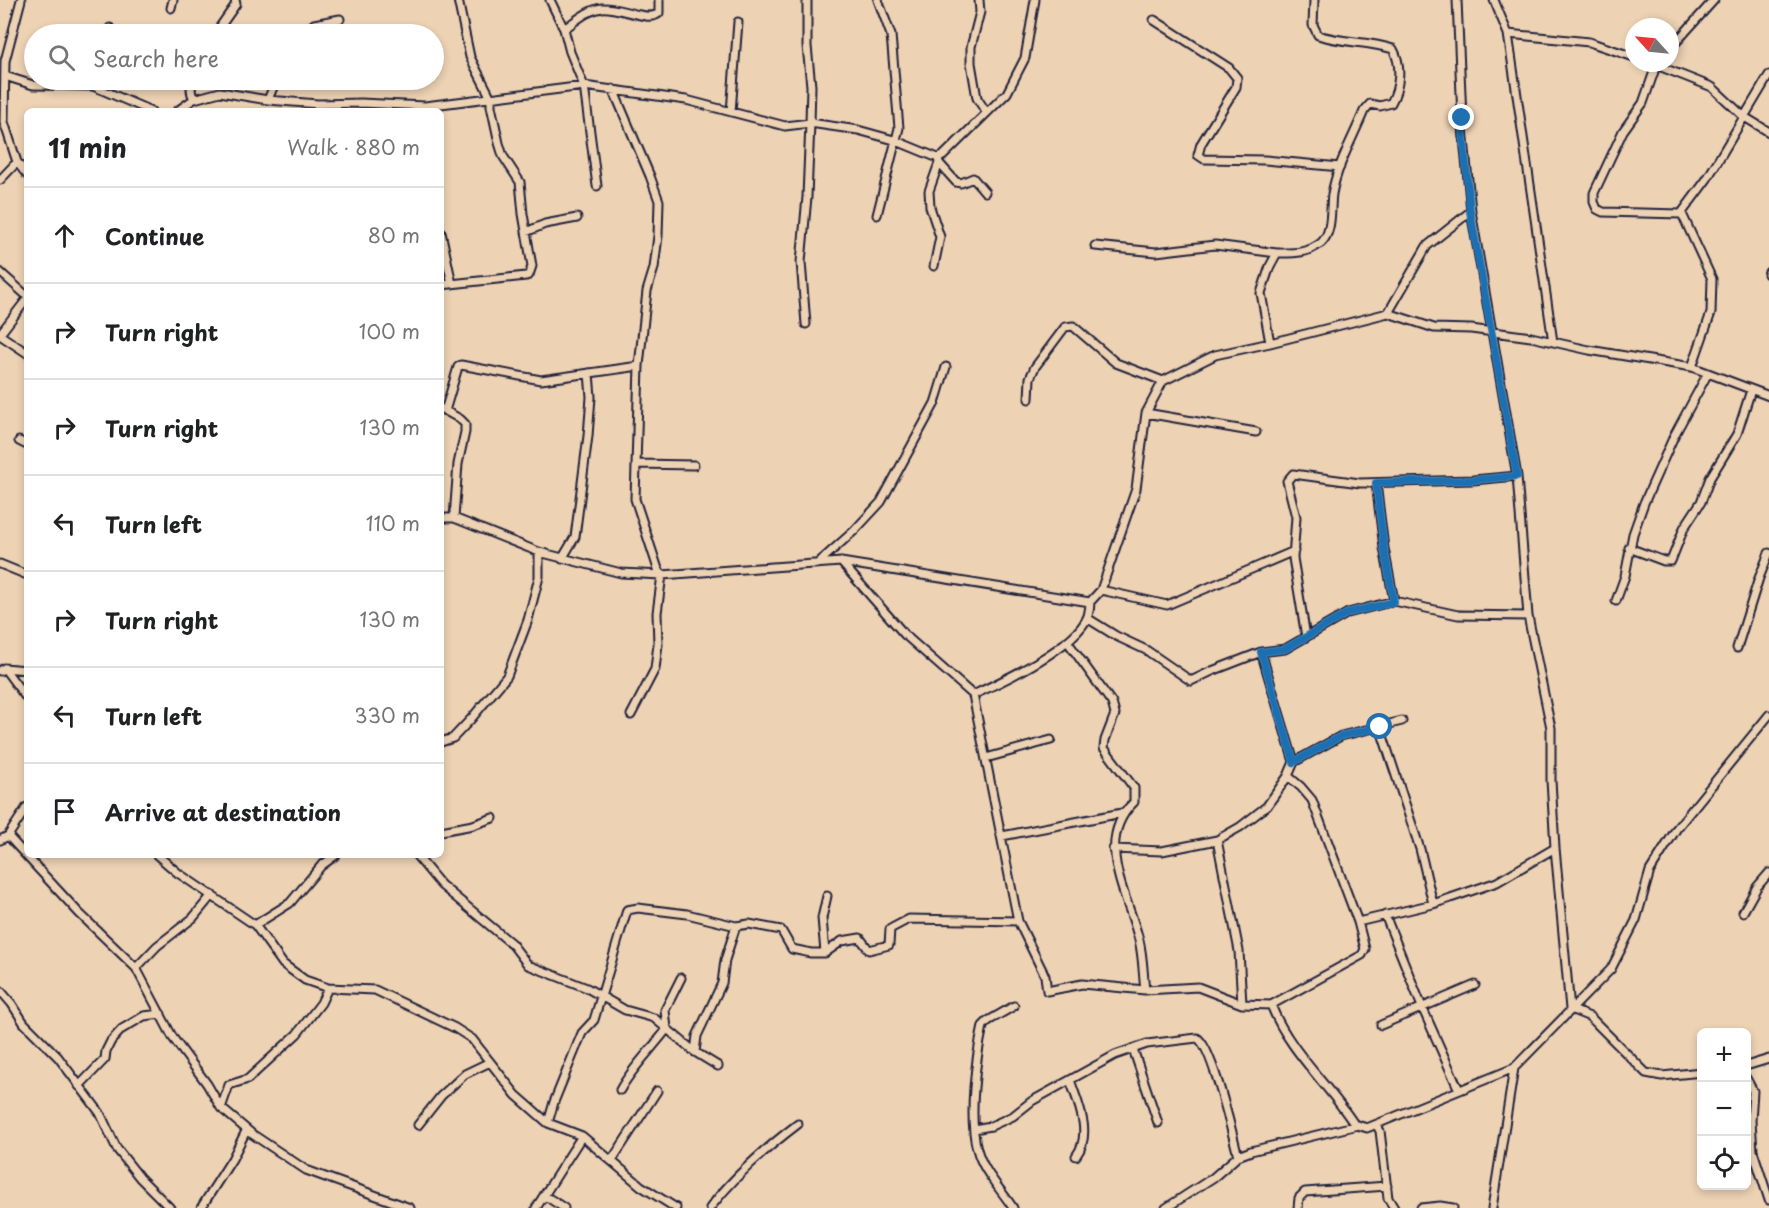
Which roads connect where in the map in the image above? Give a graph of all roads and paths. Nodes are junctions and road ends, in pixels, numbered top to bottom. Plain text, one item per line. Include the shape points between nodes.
1 (21, 0) edge
2 (235, 0) edge
3 (458, 0) edge
4 (550, 0) edge
5 (659, 0) edge
6 (807, 0) edge
7 (878, 0) edge
8 (979, 0) edge
9 (1035, 0) edge
10 (1314, 0) edge
11 (1457, 0) edge
12 (1494, 0) edge
13 (1714, 0) edge
14 (340, 19) dead end
15 (1154, 20) dead end
16 (738, 22) dead end
17 (222, 24) edge
18 (314, 24) edge
19 (564, 29) junction
20 (1508, 34) junction
21 (1679, 39) edge
22 (1625, 54) edge
23 (1653, 72) edge
24 (1675, 72) edge
25 (1769, 75) edge
26 (5, 76) junction
27 (24, 82) edge
28 (584, 86) junction
29 (613, 89) junction
30 (108, 90) edge
31 (191, 90) edge
32 (272, 90) edge
33 (491, 98) junction
34 (194, 99) junction
35 (268, 100) junction
36 (145, 108) edge
37 (181, 108) edge
38 (414, 108) edge
39 (431, 108) edge
40 (730, 112) junction
41 (986, 112) junction
42 (1743, 116) junction
43 (810, 123) junction
44 (1769, 132) edge
45 (894, 140) junction
46 (938, 161) junction
47 (17, 162) junction
48 (1340, 167) junction
49 (24, 171) edge
50 (0, 180) edge
51 (597, 186) dead end
52 (985, 192) dead end
53 (1470, 211) junction
54 (1681, 213) junction
55 (877, 215) dead end
56 (577, 218) dead end
57 (526, 232) junction
58 (444, 246) edge
59 (1095, 246) dead end
60 (1277, 253) junction
61 (934, 266) dead end
62 (0, 272) edge
63 (452, 284) junction
64 (444, 285) edge
65 (24, 294) edge
66 (24, 301) edge
67 (1388, 313) junction
68 (806, 324) dead end
69 (1491, 333) junction
70 (0, 335) edge
71 (1553, 342) junction
72 (1270, 343) junction
73 (24, 351) edge
74 (639, 366) junction
75 (946, 367) dead end
76 (1692, 367) junction
77 (589, 373) junction
78 (1708, 373) junction
79 (1163, 381) junction
80 (1751, 390) junction
81 (1769, 396) edge
82 (1029, 399) dead end
83 (444, 407) edge
84 (444, 410) edge
85 (1146, 413) junction
86 (1256, 432) dead end
87 (19, 441) dead end
88 (24, 444) edge
89 (636, 464) junction
90 (693, 465) dead end
91 (1517, 476) junction
92 (1376, 483) junction
93 (444, 518) edge
94 (454, 518) junction
95 (1629, 548) junction
96 (1294, 551) junction
97 (539, 552) junction
98 (1769, 553) edge
99 (562, 559) junction
100 (841, 562) junction
101 (0, 564) edge
102 (817, 564) junction
103 (24, 574) edge
104 (662, 575) junction
105 (1101, 590) junction
106 (1616, 601) dead end
107 (1090, 602) junction
108 (1394, 602) junction
109 (1528, 616) junction
110 (1087, 618) junction
111 (1306, 637) junction
112 (1067, 641) junction
113 (1737, 648) dead end
114 (1261, 652) junction
115 (2, 669) edge
116 (24, 670) edge
117 (24, 695) edge
118 (973, 695) junction
119 (631, 715) dead end
120 (1769, 715) edge
121 (1401, 721) dead end
122 (1380, 727) junction
123 (1051, 740) dead end
124 (444, 741) edge
125 (986, 758) junction
126 (1294, 762) junction
127 (1288, 776) junction
128 (24, 812) edge
129 (1122, 813) junction
130 (493, 818) dead end
131 (444, 830) edge
132 (8, 836) junction
133 (1002, 836) junction
134 (0, 840) edge
135 (1217, 840) junction
136 (1555, 848) junction
137 (1113, 849) junction
138 (24, 853) edge
139 (28, 858) edge
140 (161, 858) edge
141 (332, 858) edge
142 (422, 858) edge
143 (1769, 873) edge
144 (213, 895) junction
145 (827, 896) dead end
146 (1433, 904) junction
147 (1743, 912) dead end
148 (1385, 915) junction
149 (1018, 921) junction
150 (1358, 922) junction
151 (255, 925) junction
152 (736, 926) junction
153 (825, 953) junction
154 (136, 968) junction
155 (681, 978) dead end
156 (1475, 985) dead end
157 (328, 988) junction
158 (0, 990) edge
159 (1145, 990) junction
160 (601, 997) junction
161 (1242, 1004) junction
162 (1271, 1005) junction
163 (1014, 1006) dead end
164 (1422, 1007) junction
165 (1570, 1009) junction
166 (161, 1014) junction
167 (1381, 1025) dead end
168 (667, 1029) junction
169 (1133, 1049) junction
170 (695, 1052) junction
171 (1769, 1059) edge
172 (490, 1062) junction
173 (1751, 1064) edge
174 (718, 1066) dead end
175 (1514, 1068) junction
176 (1697, 1072) edge
177 (1070, 1080) junction
178 (1748, 1082) edge
179 (79, 1086) junction
180 (620, 1090) dead end
181 (1459, 1090) junction
182 (657, 1091) dead end
183 (221, 1108) junction
184 (548, 1123) junction
185 (1158, 1123) dead end
186 (798, 1124) dead end
187 (418, 1125) dead end
188 (1358, 1125) junction
189 (1377, 1126) junction
190 (974, 1129) junction
191 (252, 1134) junction
192 (582, 1136) junction
193 (1076, 1156) dead end
194 (1238, 1156) junction
195 (612, 1160) junction
196 (1387, 1186) junction
197 (544, 1195) junction
198 (1769, 1200) edge
199 (170, 1208) edge
200 (201, 1208) edge
201 (410, 1208) edge
202 (536, 1208) edge
203 (564, 1208) edge
204 (676, 1208) edge
205 (710, 1208) edge
206 (1013, 1208) edge
207 (1166, 1208) edge
208 (1298, 1208) edge
209 (1394, 1208) edge
210 (1421, 1208) edge
211 (1454, 1208) edge
212 (1492, 1208) edge

1 - 26 street via 5,61
2 - 17 street
3 - 33 street via 470,57
4 - 19 street
5 - 19 street via 655,17 603,8 588,12
6 - 43 street
7 - 45 street via 891,35 899,120
8 - 41 street via 971,63 977,98
9 - 41 street via 1025,58 1007,93
10 - 48 street via 1313,26 1318,35 1374,43 1393,49 1398,59 1397,92 1390,104 1370,104 1364,111
11 - 53 street
12 - 20 street
13 - 21 street
14 - 18 street
15 - 48 street via 1229,68 1237,78 1236,87 1198,155 1204,159
16 - 40 street
19 - 28 street
20 - 22 street via 1589,42
20 - 71 street
23 - 54 street via 1643,103 1623,131 1594,193 1594,202 1603,212
24 - 42 street via 1712,87
25 - 42 street
26 - 27 street
26 - 47 street via 4,122
28 - 29 street
28 - 33 street
28 - 51 street
29 - 40 street via 686,100
29 - 74 street via 659,201 658,236
30 - 36 street
31 - 34 street
32 - 35 street
33 - 39 street
33 - 57 street via 503,156 520,182
34 - 35 street via 220,92
34 - 37 street
35 - 38 street
40 - 43 street via 785,126
41 - 46 street
42 - 44 street
42 - 54 street via 1707,179
43 - 45 street
43 - 68 street via 801,262
45 - 46 street
45 - 55 street
46 - 52 street via 956,182 973,178
46 - 61 street via 929,191 940,237
47 - 49 street
47 - 50 street
48 - 60 street via 1323,241 1305,253
53 - 67 street via 1427,246
53 - 69 street
54 - 76 street via 1712,279 1711,313
56 - 57 street
57 - 63 street via 532,266 529,275
58 - 63 street
59 - 60 street via 1156,252 1215,245
60 - 72 street via 1261,293
62 - 65 street
63 - 64 street
66 - 70 street
67 - 69 street via 1434,328
67 - 72 street
69 - 71 street
69 - 91 street
70 - 73 street
71 - 76 street
72 - 79 street via 1215,355
74 - 77 street
74 - 89 street
75 - 102 street via 935,403 881,502
76 - 78 street
77 - 83 street via 541,380 462,365
77 - 99 street via 588,436 575,537
78 - 80 street
78 - 95 street via 1674,435
79 - 82 street via 1116,363 1073,326 1065,327 1035,367
79 - 85 street
80 - 81 street
80 - 95 street via 1737,434 1684,528 1671,561
84 - 94 street via 465,424
85 - 86 street
85 - 105 street via 1136,489
87 - 88 street
89 - 90 street
89 - 104 street via 635,499
91 - 92 street
91 - 109 street
92 - 96 street via 1293,474 1287,480 1296,517
92 - 108 street
93 - 94 street
94 - 97 street
95 - 106 street
96 - 105 street via 1167,605
96 - 111 street
97 - 99 street
97 - 124 street via 539,577 528,620 507,676 453,738
98 - 113 street
99 - 104 street via 621,573
100 - 102 street
100 - 107 street
100 - 118 street via 905,635
101 - 103 street
102 - 104 street
104 - 119 street via 655,669
105 - 107 street
107 - 110 street
108 - 109 street via 1458,615
108 - 111 street via 1348,613
109 - 136 street via 1551,728
110 - 112 street
110 - 114 street via 1146,650 1191,681
111 - 114 street via 1285,649
112 - 118 street via 1022,671
112 - 129 street via 1112,703 1115,714 1104,748 1134,788 1134,802
114 - 126 street
115 - 116 street
115 - 117 street
118 - 125 street
120 - 165 street via 1677,828 1650,871 1636,920 1611,969
121 - 122 street
122 - 126 street via 1341,736
122 - 146 street via 1420,849
123 - 125 street
125 - 133 street
126 - 127 street
127 - 135 street via 1267,806
127 - 150 street via 1312,800
128 - 132 street
129 - 133 street
129 - 137 street
130 - 131 street
132 - 134 street
132 - 138 street
133 - 149 street
135 - 137 street via 1162,851
135 - 161 street via 1239,951
136 - 146 street via 1497,882
136 - 165 street
137 - 159 street via 1140,941
139 - 154 street
140 - 144 street
141 - 151 street via 291,903
142 - 160 street via 441,885 512,944 528,965
143 - 147 street via 1756,886
144 - 151 street
144 - 154 street
145 - 153 street via 822,918
146 - 148 street
148 - 150 street
148 - 164 street
149 - 153 street via 909,919 890,929 889,945 869,950 860,938 842,941
149 - 159 street via 1046,976 1047,991 1082,984
150 - 162 street via 1365,949 1362,954
151 - 157 street via 283,964 304,980
152 - 153 street via 749,924 781,930 792,949
152 - 160 street via 687,914 627,910
152 - 170 street via 722,983 697,1036
154 - 166 street
155 - 168 street via 665,1010
156 - 164 street
157 - 172 street via 375,990 455,1028 472,1039
157 - 183 street via 308,1022 283,1048 248,1079 229,1085
158 - 179 street
159 - 161 street via 1198,987
160 - 168 street via 625,1010 654,1018
160 - 184 street via 594,1020 582,1033
161 - 162 street
162 - 188 street via 1301,1058
163 - 190 street via 983,1026 975,1075
164 - 167 street
164 - 181 street
165 - 175 street
165 - 176 street via 1590,1017 1652,1076
166 - 179 street via 144,1017 122,1029 111,1041 105,1059
166 - 183 street
168 - 170 street
168 - 180 street via 630,1071
169 - 177 street
169 - 185 street
169 - 194 street via 1192,1038 1201,1040 1216,1075
170 - 174 street
171 - 173 street
172 - 184 street via 516,1095
172 - 187 street via 465,1074
175 - 181 street
175 - 212 street
177 - 190 street via 1013,1116
177 - 193 street via 1084,1124 1081,1149
178 - 198 street via 1753,1091 1754,1151
179 - 199 street via 100,1113 117,1149
181 - 189 street
182 - 195 street
183 - 191 street
184 - 192 street
186 - 205 street via 763,1150
188 - 189 street
188 - 194 street
189 - 196 street
190 - 206 street via 985,1168
191 - 200 street via 246,1131
191 - 201 street via 306,1170
192 - 195 street
192 - 197 street
194 - 207 street
195 - 204 street via 621,1171
196 - 208 street via 1305,1192 1299,1198
196 - 209 street
197 - 202 street
197 - 203 street
210 - 211 street

